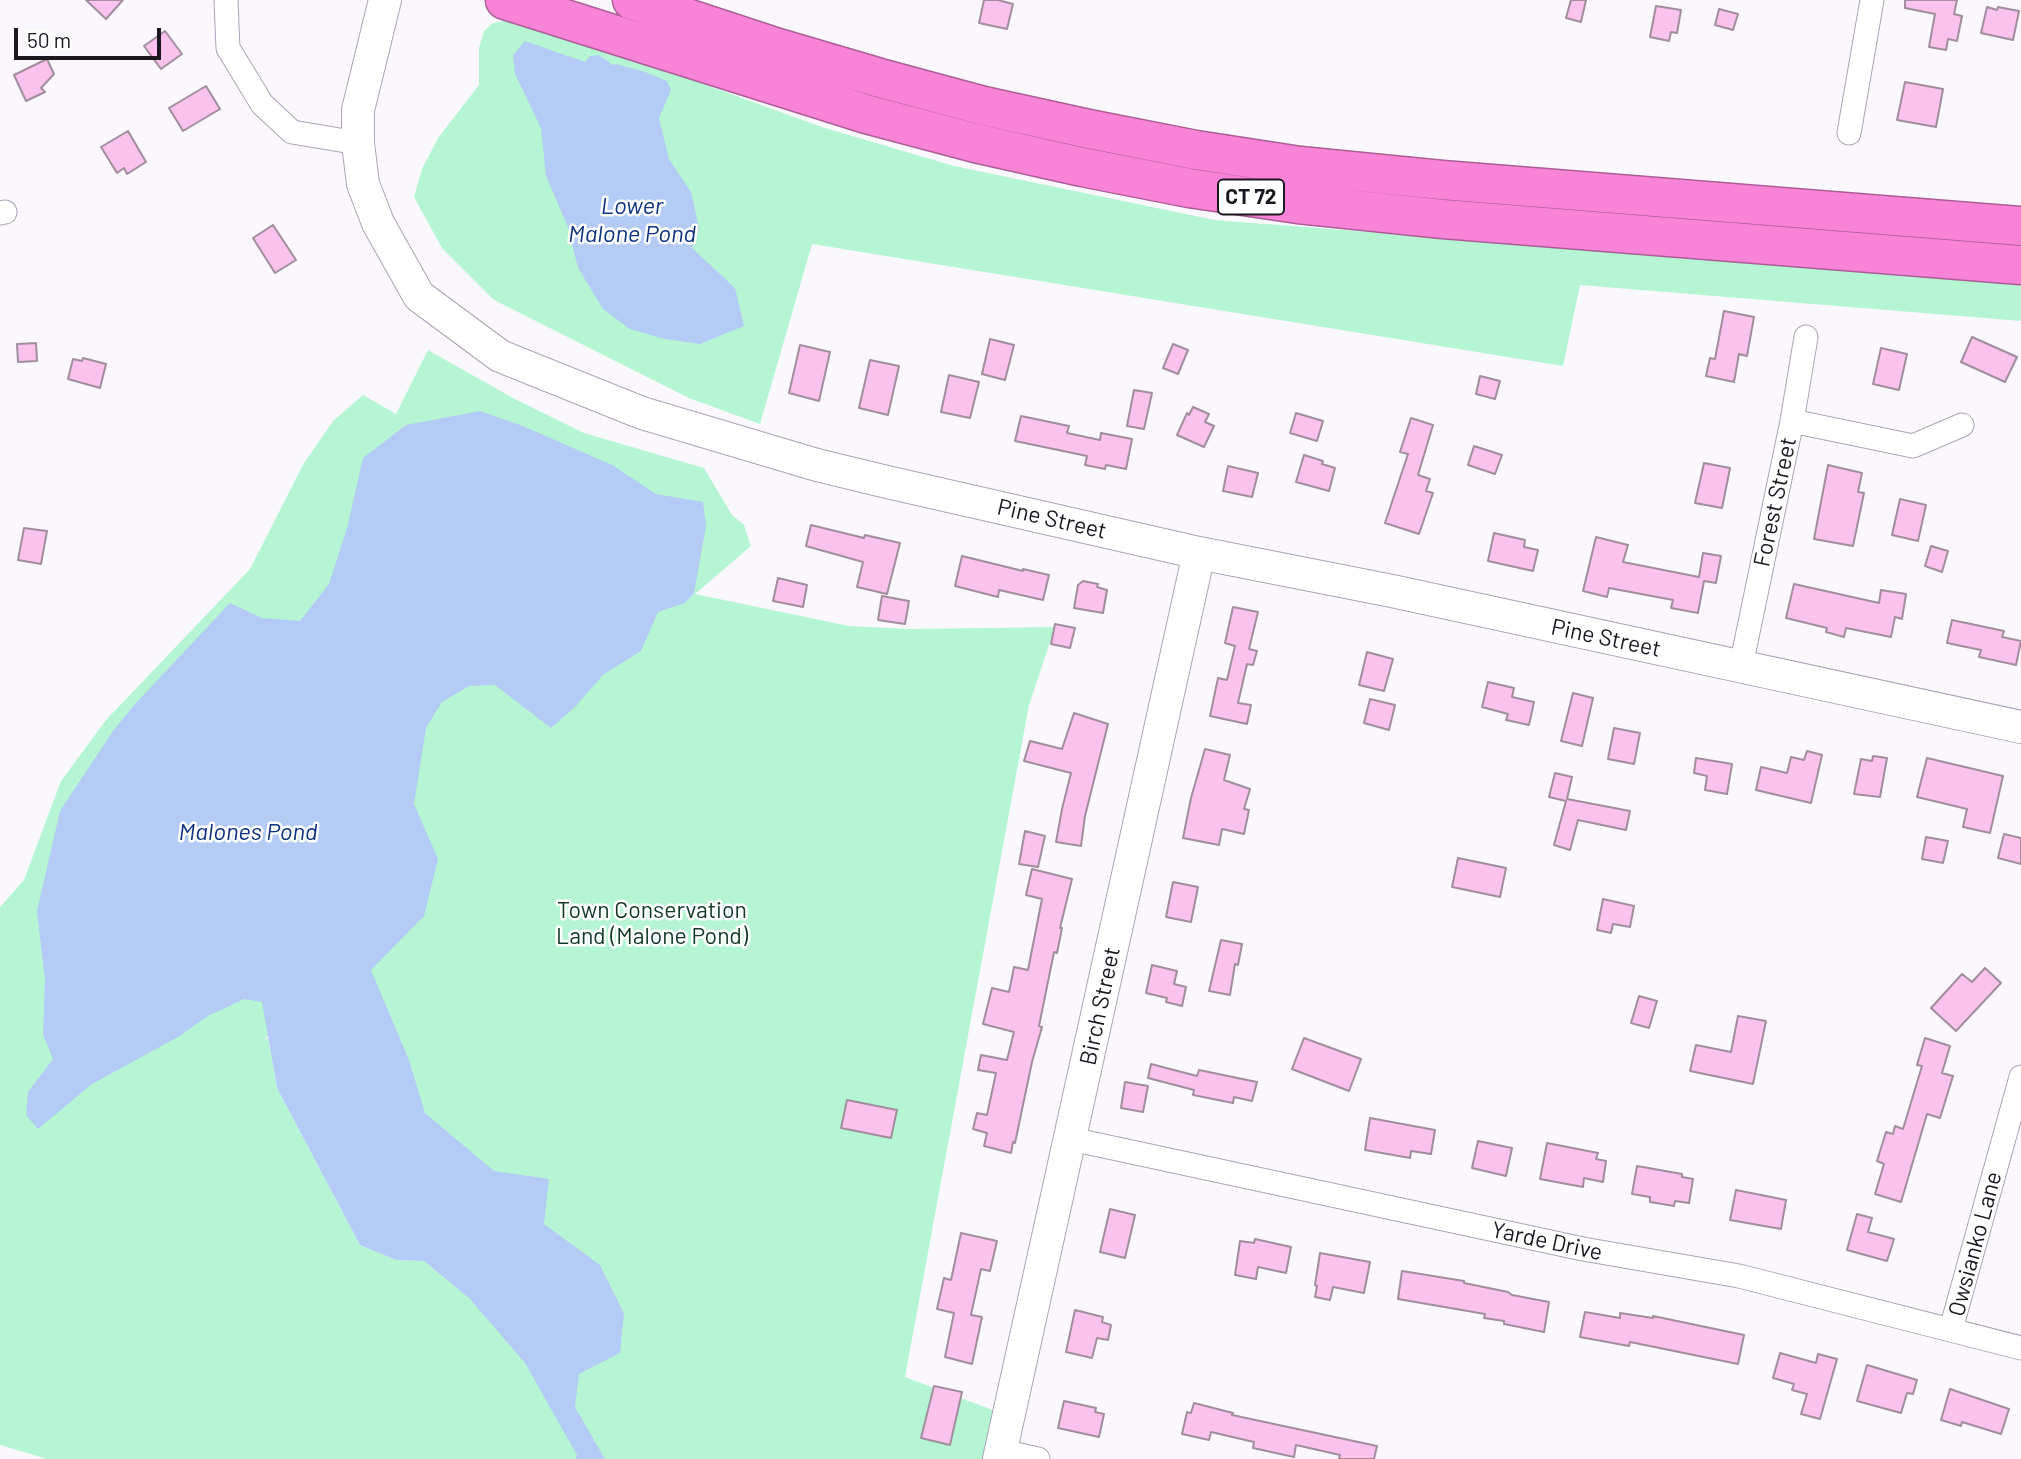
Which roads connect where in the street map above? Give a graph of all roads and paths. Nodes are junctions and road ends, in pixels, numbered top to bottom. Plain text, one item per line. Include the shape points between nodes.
1 (226, 0) edge
2 (385, 0) edge
3 (505, 0) edge
4 (632, 0) edge
5 (1872, 0) edge
6 (1849, 133) dead end
7 (358, 143) junction
8 (2021, 226) edge
9 (2021, 265) edge
10 (1806, 337) dead end
11 (1792, 421) junction
12 (1962, 425) dead end
13 (1199, 553) junction
14 (1741, 666) junction
15 (2021, 727) edge
16 (2021, 1077) edge
17 (1071, 1139) junction
18 (1951, 1329) junction
19 (2021, 1348) edge
20 (1000, 1455) edge
21 (1038, 1459) edge

1 - 7 street via 228,47 262,104 292,132
2 - 7 main road, Pine Street via 358,110
3 - 9 highway, CT 72 via 866,114 975,143 1189,188 1443,219
4 - 8 highway, CT 72 via 778,48 984,106 1196,150 1442,180
5 - 6 street
7 - 13 main road, Pine Street via 363,184 378,223 419,296 500,356 642,413 817,465
10 - 11 street, Forest Street
11 - 12 street via 1913,446
11 - 14 street, Forest Street
13 - 14 main road, Pine Street
13 - 17 main road, Birch Street
14 - 15 main road, Pine Street
16 - 18 street, Owsianko Lane
17 - 18 street, Yarde Drive via 1583,1249 1739,1276
17 - 20 main road, Birch Street
18 - 19 street, Yarde Drive
20 - 21 street

